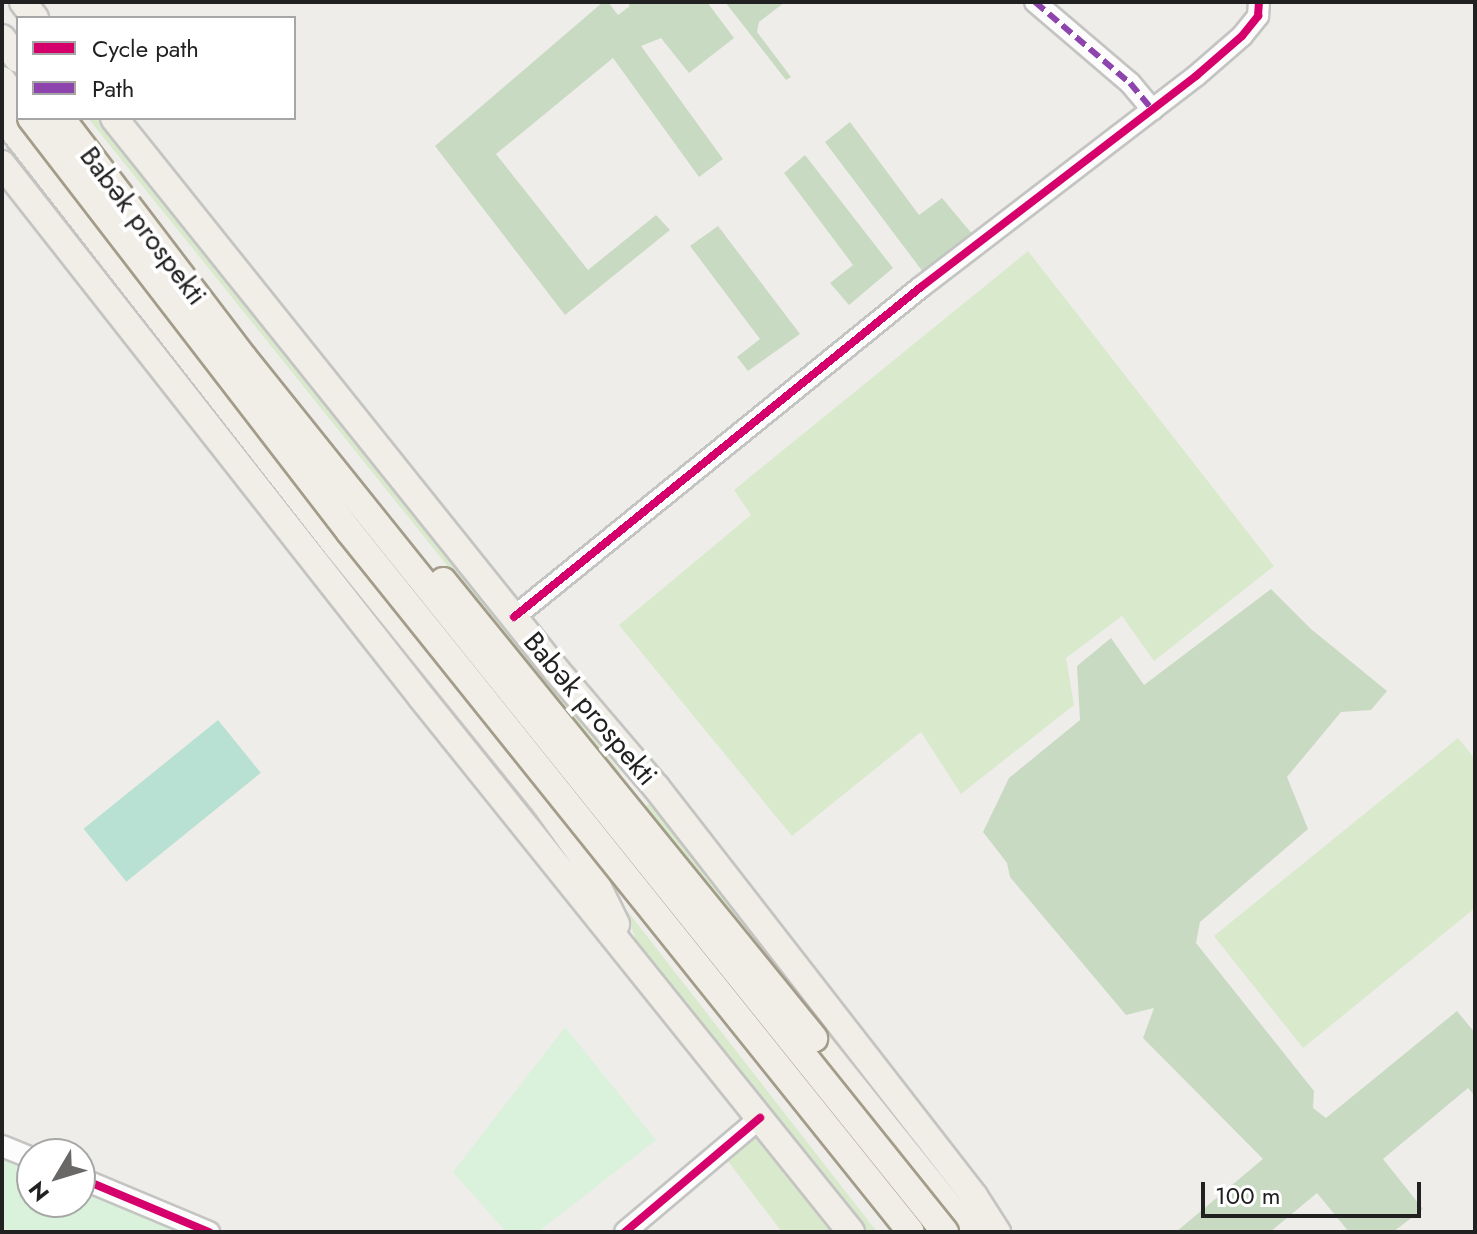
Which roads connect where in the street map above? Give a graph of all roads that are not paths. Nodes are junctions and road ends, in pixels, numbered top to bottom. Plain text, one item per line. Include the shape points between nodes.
1 (1035, 2) edge
2 (1259, 2) edge
3 (2, 30) edge
4 (2, 38) edge
5 (16, 48) edge
6 (16, 56) edge
7 (2, 80) edge
8 (16, 98) edge
9 (1153, 110) junction
10 (2, 116) edge
11 (33, 120) edge
12 (63, 120) edge
13 (74, 120) edge
14 (116, 120) edge
15 (2, 164) edge
16 (514, 617) junction
17 (556, 670) junction
18 (545, 804) junction
19 (628, 953) junction
20 (760, 1118) junction
21 (96, 1185) edge
22 (209, 1232) edge
23 (625, 1232) edge
24 (851, 1232) edge
25 (911, 1232) edge
26 (945, 1232) edge
27 (970, 1232) edge
28 (997, 1232) edge

1 - 9 street via 1130,83
2 - 9 street via 1258,16 1242,36
3 - 5 main road
4 - 6 main road
7 - 8 main road
9 - 16 street via 933,278
10 - 18 main road
11 - 25 main road, Babək prospekti, bridge via 339,519
12 - 26 main road, Babək prospekti, bridge via 252,370
13 - 27 main road, bridge
14 - 16 main road, Babək prospekti
15 - 19 main road
16 - 17 main road, Babək prospekti
17 - 18 main road via 622,764 625,782 617,806 591,824 569,823
17 - 28 main road, Babək prospekti via 770,931
18 - 19 main road via 596,880
19 - 20 main road
20 - 23 street
20 - 24 main road
21 - 22 street

